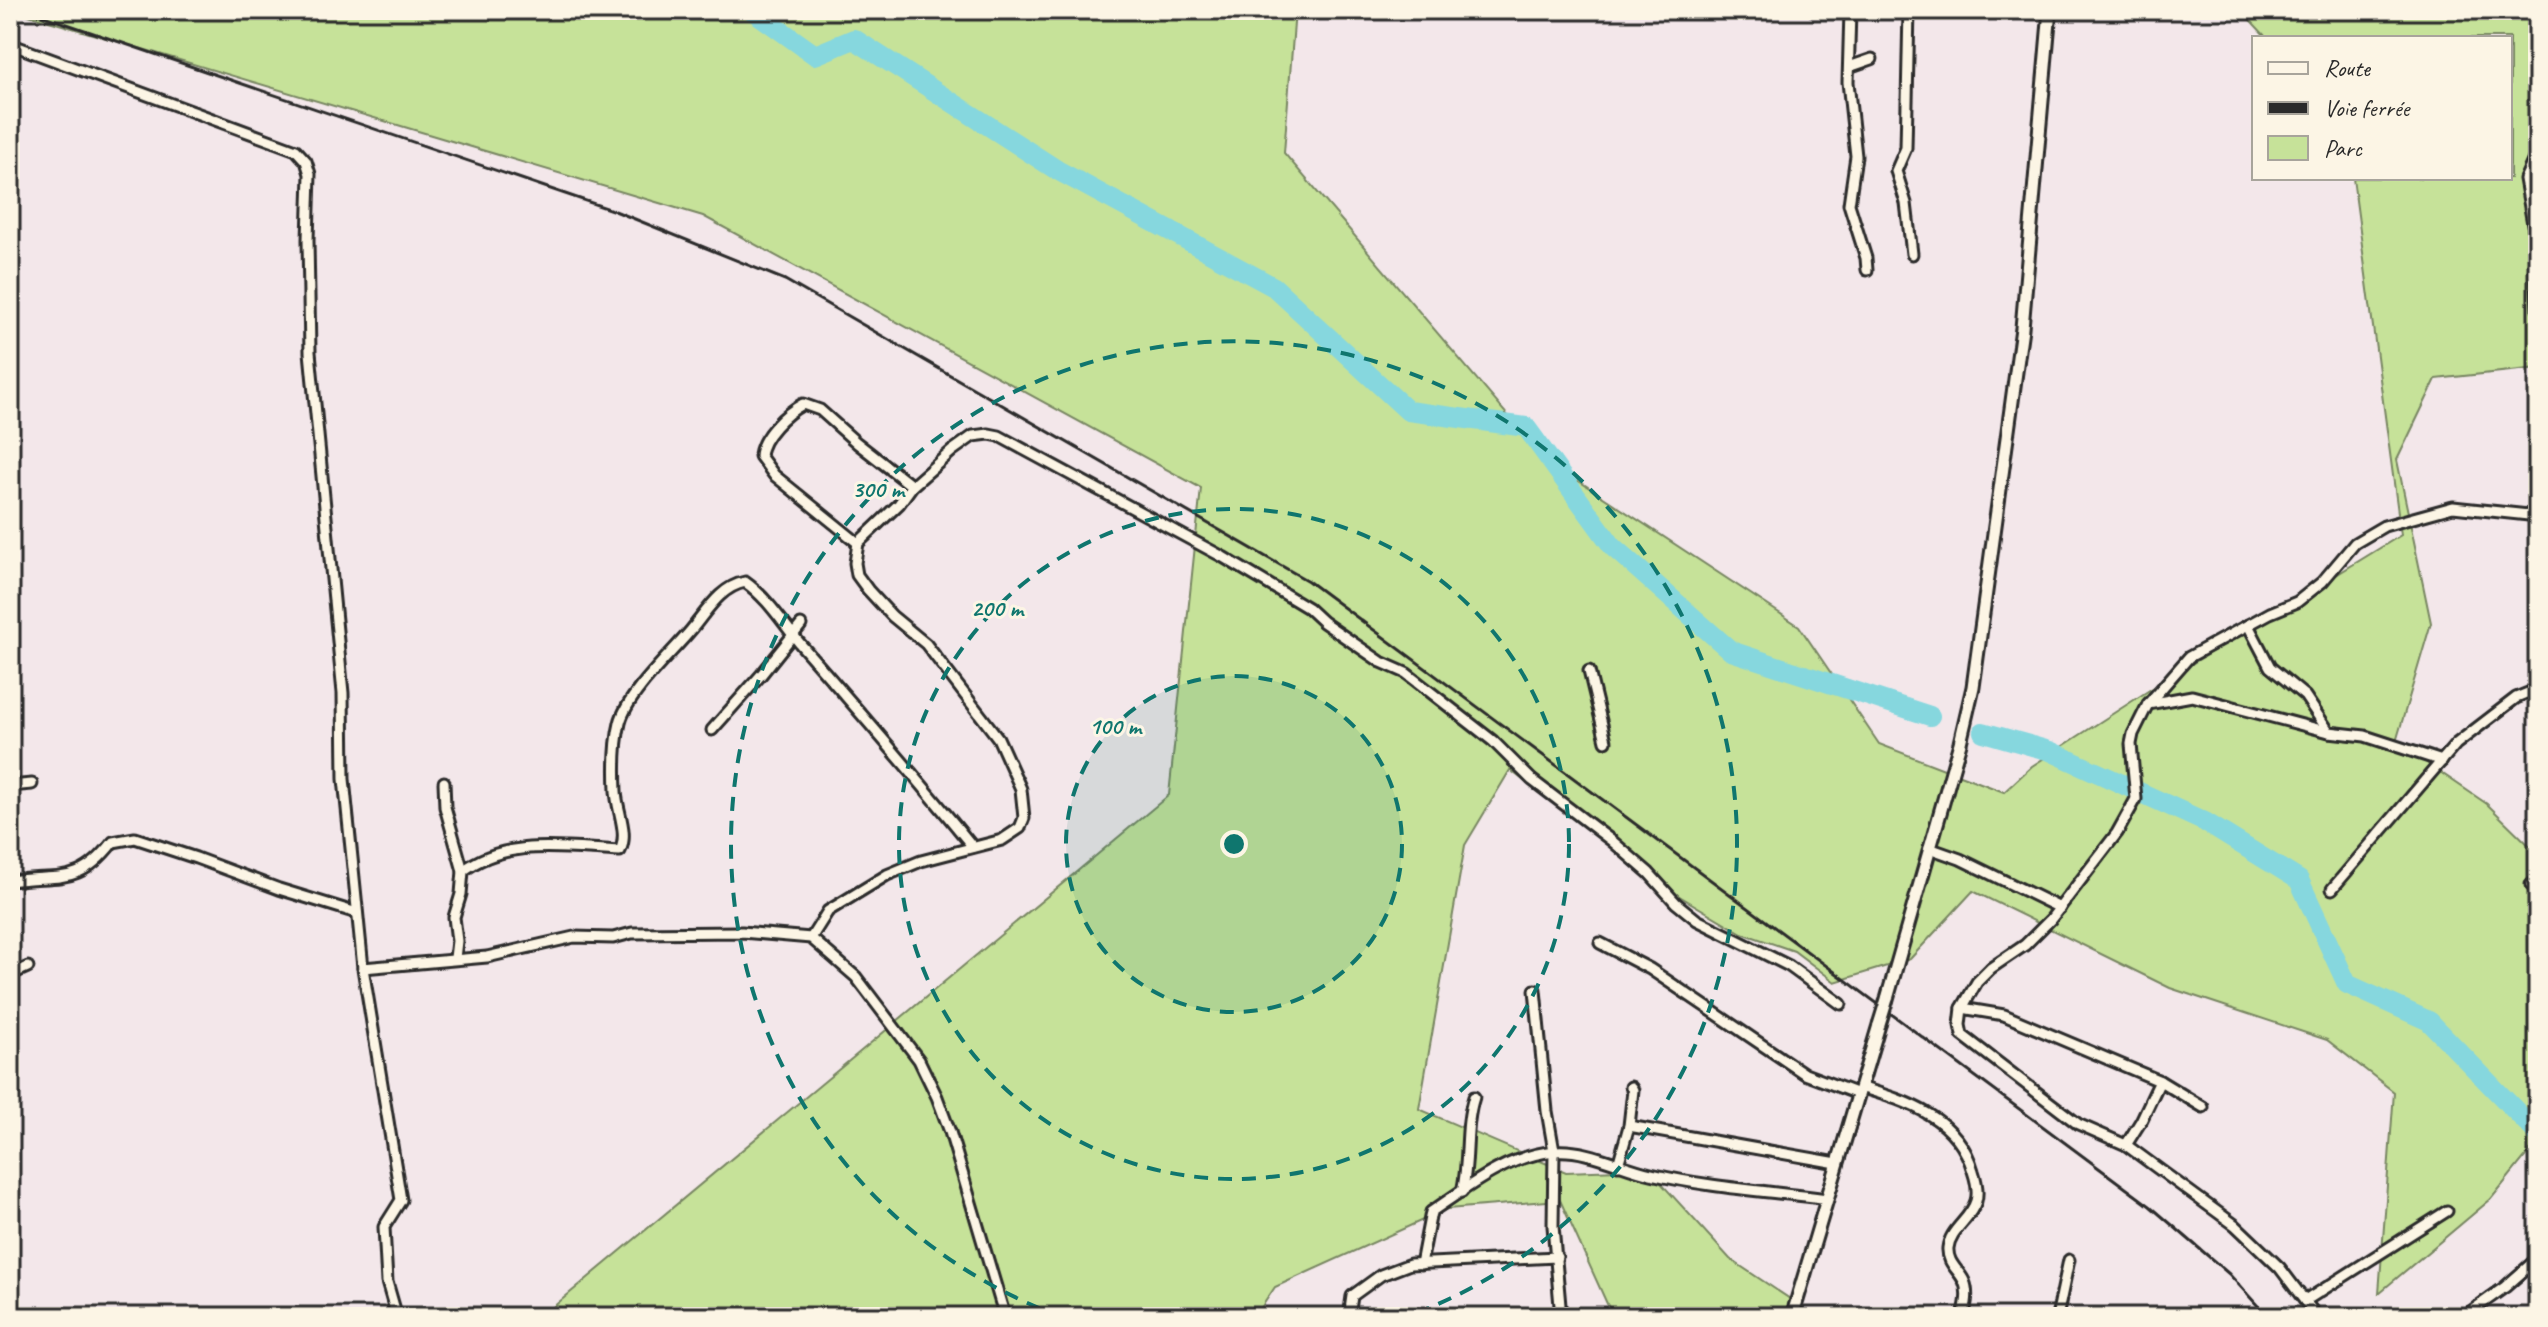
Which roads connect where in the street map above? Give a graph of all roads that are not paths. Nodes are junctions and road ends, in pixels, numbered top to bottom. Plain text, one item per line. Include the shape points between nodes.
1 (1813, 10) edge
2 (1821, 10) edge
3 (1850, 10) edge
4 (1909, 10) edge
5 (2050, 10) edge
6 (10, 44) edge
7 (1872, 59) dead end
8 (1849, 67) junction
9 (2538, 150) edge
10 (1912, 254) dead end
11 (1867, 270) dead end
12 (2538, 309) edge
13 (912, 486) junction
14 (2538, 516) edge
15 (858, 543) junction
16 (801, 625) dead end
17 (2248, 625) junction
18 (793, 636) junction
19 (1589, 671) dead end
20 (2538, 689) edge
21 (2148, 704) junction
22 (712, 730) dead end
23 (2329, 732) junction
24 (1606, 741) dead end
25 (2442, 761) junction
26 (444, 782) dead end
27 (32, 784) dead end
28 (10, 786) edge
29 (973, 847) junction
30 (1929, 848) junction
31 (463, 871) junction
32 (10, 881) edge
33 (2332, 889) dead end
34 (2060, 908) junction
35 (357, 913) junction
36 (811, 938) junction
37 (1600, 943) dead end
38 (455, 958) junction
39 (28, 967) dead end
40 (363, 968) junction
41 (10, 975) edge
42 (1535, 990) dead end
43 (1841, 1004) dead end
44 (1962, 1008) junction
45 (2160, 1081) junction
46 (1631, 1087) dead end
47 (1859, 1090) junction
48 (1474, 1097) dead end
49 (2203, 1107) dead end
50 (1629, 1126) junction
51 (2126, 1145) junction
52 (1554, 1151) junction
53 (1837, 1163) junction
54 (1618, 1165) junction
55 (1462, 1192) junction
56 (1828, 1199) junction
57 (2447, 1211) dead end
58 (1557, 1257) junction
59 (2538, 1258) edge
60 (2069, 1260) dead end
61 (1421, 1264) junction
62 (2305, 1301) junction
63 (1346, 1315) edge
64 (397, 1317) edge
65 (1005, 1317) edge
66 (1561, 1317) edge
67 (1792, 1317) edge
68 (1963, 1317) edge
69 (2057, 1317) edge
70 (2317, 1317) edge
71 (2463, 1317) edge

1 - 2 street
3 - 8 street
4 - 10 street via 1906,148 1896,171
5 - 30 street via 2022,328 1973,687
6 - 35 street via 296,150 306,161 310,352 343,693 344,779
7 - 8 street
8 - 11 street via 1856,156 1849,204
9 - 12 street via 2525,179
13 - 15 street
13 - 15 street via 820,410 803,404 791,410 761,446 760,456 774,475
13 - 43 street via 973,436 999,436 1223,557 1443,701 1532,780 1612,841 1697,920 1789,966
14 - 17 street via 2453,507 2384,526 2355,543 2297,602
15 - 29 street via 857,575 892,616 926,644 998,738 1021,789 1020,828 1002,840
16 - 18 street
17 - 21 street via 2189,657
17 - 23 street via 2270,667 2305,696
18 - 22 street
18 - 29 street
18 - 31 street via 745,582 718,596 665,656 620,720 616,791 625,841 620,851 564,846 494,853
19 - 24 street
20 - 25 street via 2516,698
21 - 23 street via 2192,696
21 - 34 street via 2131,744 2136,799
23 - 25 street via 2365,736
25 - 33 street
26 - 31 street via 445,807
27 - 28 street
29 - 36 street via 887,875 828,911
30 - 34 street
30 - 47 street, bridge
31 - 38 street via 454,917
32 - 35 street via 82,873 113,842 135,838
34 - 44 street via 2025,945 1984,974
35 - 40 street
36 - 38 street via 742,932 632,933 574,937 487,957
36 - 65 street via 856,977 919,1060 950,1132
37 - 47 street via 1650,969 1805,1074
38 - 40 street
39 - 41 street
40 - 64 street via 401,1200 384,1227 387,1282
42 - 52 street
44 - 45 street via 2004,1015
44 - 51 street via 1962,1035 2078,1124
45 - 49 street
45 - 51 street
46 - 50 street
47 - 53 street
47 - 68 street via 1916,1105 1957,1135 1970,1159 1976,1202 1951,1236 1948,1249 1966,1290
48 - 55 street
50 - 53 street
50 - 54 street
51 - 62 street via 2235,1225
52 - 54 street via 1578,1151
52 - 55 street via 1494,1170
52 - 58 street
53 - 56 street
54 - 56 street via 1740,1191
55 - 61 street via 1431,1212
56 - 67 street
57 - 62 street
58 - 61 street
58 - 66 street
59 - 71 street
60 - 69 street
61 - 63 street via 1381,1275 1352,1296
62 - 70 street

